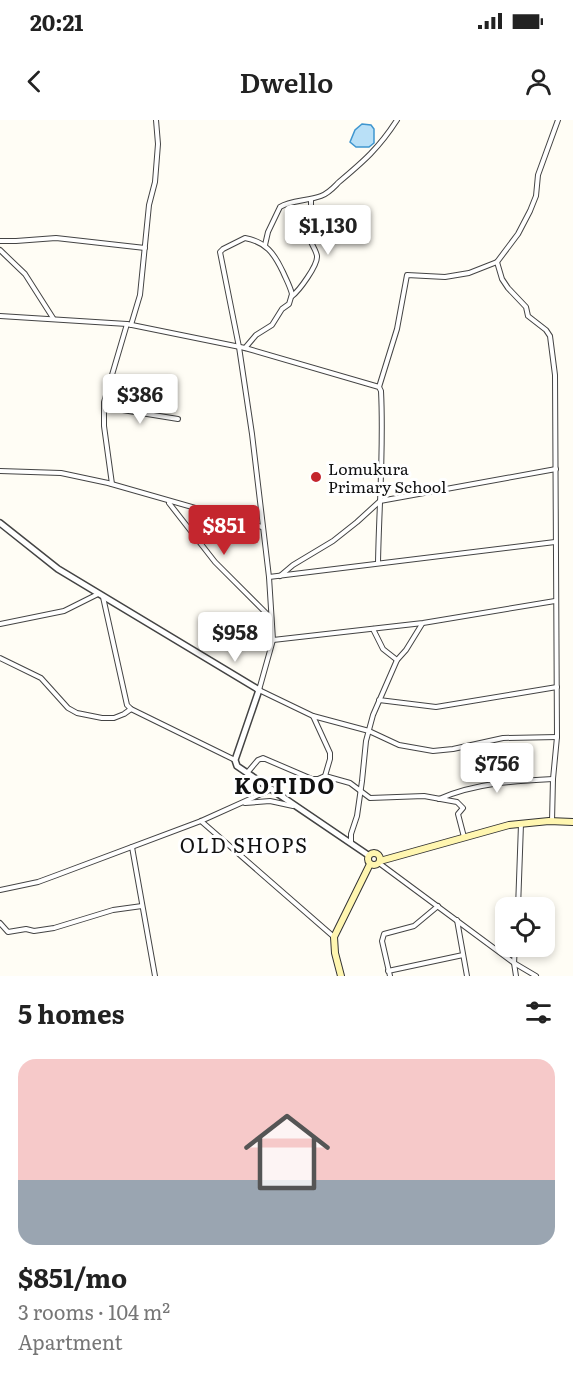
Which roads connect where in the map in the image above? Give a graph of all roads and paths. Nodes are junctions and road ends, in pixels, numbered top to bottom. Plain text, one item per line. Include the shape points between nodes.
1 (156, 120) edge
2 (397, 120) edge
3 (558, 120) edge
4 (311, 200) junction
5 (0, 241) edge
6 (265, 245) junction
7 (145, 248) junction
8 (0, 250) edge
9 (497, 262) junction
10 (291, 297) junction
11 (0, 315) edge
12 (53, 319) junction
13 (129, 325) junction
14 (239, 346) junction
15 (245, 348) junction
16 (379, 387) junction
17 (104, 407) junction
18 (178, 419) dead end
19 (556, 469) junction
20 (0, 471) edge
21 (112, 484) junction
22 (380, 501) junction
23 (168, 502) junction
24 (0, 523) edge
25 (262, 527) junction
26 (555, 542) junction
27 (378, 563) junction
28 (280, 576) junction
29 (269, 577) junction
30 (100, 596) junction
31 (555, 600) junction
32 (272, 618) junction
33 (423, 623) junction
34 (0, 624) edge
35 (373, 629) junction
36 (273, 640) junction
37 (0, 658) edge
38 (397, 660) junction
39 (558, 687) junction
40 (259, 690) junction
41 (379, 700) junction
42 (131, 709) junction
43 (314, 716) junction
44 (369, 731) junction
45 (557, 738) junction
46 (236, 760) junction
47 (247, 773) junction
48 (326, 776) junction
49 (553, 778) junction
50 (272, 789) junction
51 (360, 790) junction
52 (438, 799) junction
53 (238, 804) junction
54 (301, 808) junction
55 (201, 821) junction
56 (552, 821) junction
57 (573, 822) edge
58 (520, 823) junction
59 (464, 837) junction
60 (351, 842) junction
61 (132, 847) junction
62 (368, 855) junction
63 (379, 860) junction
64 (369, 864) junction
65 (0, 890) edge
66 (518, 897) edge
67 (142, 906) junction
68 (438, 906) junction
69 (456, 919) junction
70 (0, 923) edge
71 (334, 937) junction
72 (462, 956) junction
73 (514, 957) edge
74 (513, 963) junction
75 (389, 974) edge
76 (155, 976) edge
77 (341, 976) edge
78 (467, 976) edge
79 (516, 976) edge
80 (536, 976) edge

1 - 7 street via 158,144
2 - 4 street via 368,159 328,193
3 - 9 street via 530,211
4 - 6 street via 280,207
4 - 10 street via 316,216 309,234 317,255 305,282
5 - 7 street via 56,238
6 - 10 street via 278,260
6 - 14 street via 244,238 220,252
7 - 13 street via 140,295
8 - 12 street via 25,274
9 - 16 street via 446,277 407,275 397,329
9 - 19 street via 502,279 526,307 528,316 550,336 555,375
10 - 15 street via 272,325
11 - 12 street
12 - 13 street
13 - 14 street
13 - 17 street
14 - 15 street
14 - 25 street
15 - 16 street
16 - 22 street via 383,454
17 - 18 street
17 - 21 street
19 - 22 street
19 - 26 street
20 - 21 street via 61,473
21 - 23 street
22 - 27 street
22 - 28 street via 340,535
23 - 25 street
23 - 32 street via 215,562
24 - 30 street
25 - 29 street
26 - 27 street
26 - 31 street
27 - 28 street
28 - 29 street
29 - 32 street
30 - 34 street via 58,613
30 - 40 street
30 - 42 street via 124,700
31 - 33 street
31 - 39 street
32 - 36 street
33 - 35 street
33 - 38 street
35 - 36 street
35 - 38 street via 383,649
36 - 40 street
37 - 42 street via 41,678 77,713 114,718
38 - 41 street
39 - 41 street via 436,707
39 - 45 street
40 - 43 street
40 - 46 street
41 - 44 street
42 - 46 street
43 - 44 street
43 - 48 street via 330,753
44 - 45 street via 399,744 433,751 503,738
44 - 51 street
45 - 49 street
46 - 47 street via 237,766
47 - 48 street via 263,758 312,779
47 - 50 street
48 - 51 street
49 - 52 street via 460,789
49 - 56 street
50 - 53 street
50 - 54 street
51 - 52 street via 370,798
51 - 60 street
52 - 59 street via 457,802 463,808 458,814
53 - 54 street via 270,801
53 - 55 street
54 - 60 street
55 - 61 street
55 - 71 street
56 - 57 main road
56 - 58 main road
58 - 59 main road
58 - 66 street
59 - 63 main road
60 - 62 street
61 - 65 street via 38,882
61 - 67 street
62 - 63 main road via 374,853
62 - 64 main road
63 - 64 main road via 374,866
63 - 68 street
64 - 71 main road
67 - 70 street via 34,932 9,932
67 - 76 street
68 - 69 street
68 - 75 street via 414,926 384,934
69 - 72 street
69 - 74 street
71 - 77 main road
72 - 75 street
72 - 78 street
73 - 74 street
74 - 79 street
74 - 80 street

